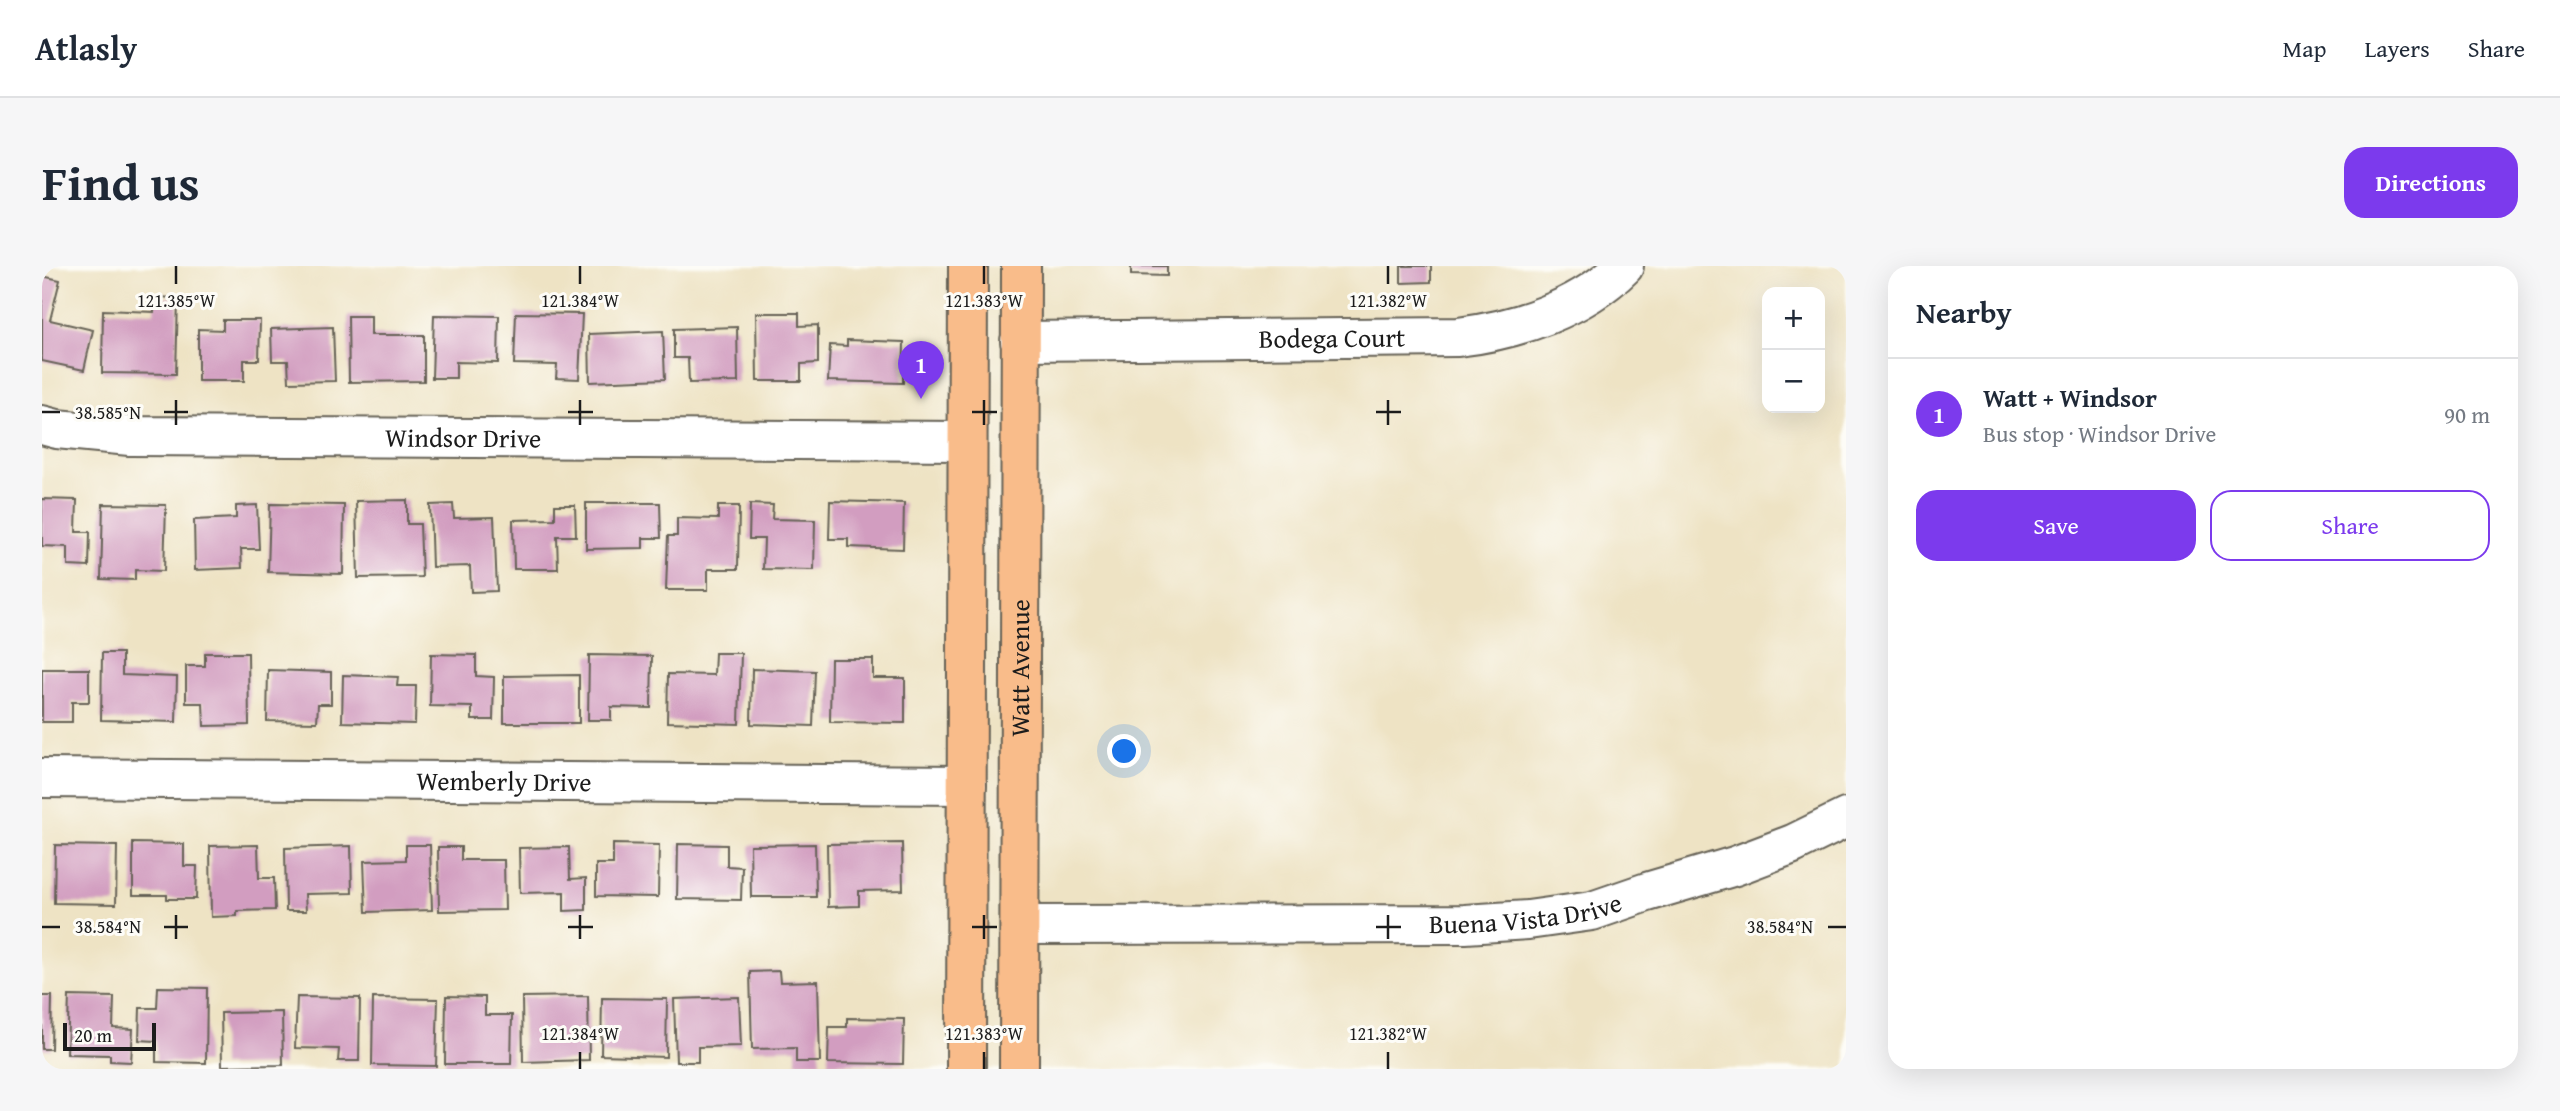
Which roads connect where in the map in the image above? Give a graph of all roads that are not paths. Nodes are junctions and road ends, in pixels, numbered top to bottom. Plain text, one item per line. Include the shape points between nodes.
1 (968, 266) edge
2 (1021, 266) edge
3 (1624, 266) edge
4 (1020, 341) junction
5 (42, 425) edge
6 (967, 441) junction
7 (42, 778) edge
8 (967, 785) junction
9 (1846, 818) edge
10 (1020, 925) junction
11 (966, 1069) edge
12 (1019, 1069) edge

1 - 6 main road, Watt Avenue
2 - 4 main road, Watt Avenue
3 - 4 street, Bodega Court via 1576,300 1531,321 1458,337
4 - 10 main road, Watt Avenue
5 - 6 street, Windsor Drive via 130,436
6 - 8 main road, Watt Avenue
7 - 8 street, Wemberly Drive
8 - 11 main road, Watt Avenue
9 - 10 street, Buena Vista Drive via 1735,866 1592,911 1465,924
10 - 12 main road, Watt Avenue

